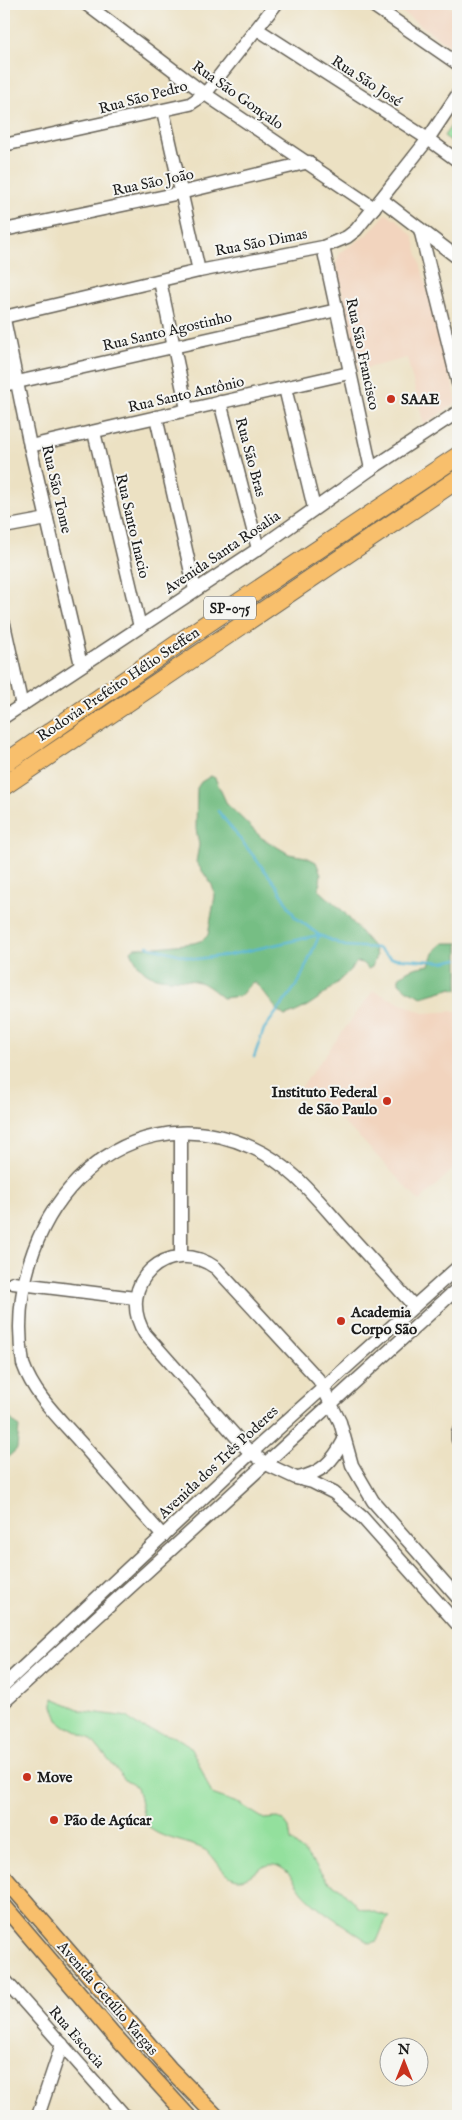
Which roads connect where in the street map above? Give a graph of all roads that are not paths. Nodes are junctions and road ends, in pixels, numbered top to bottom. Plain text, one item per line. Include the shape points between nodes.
1 (86, 4) edge
2 (276, 4) edge
3 (371, 4) edge
4 (257, 29) junction
5 (458, 64) edge
6 (205, 94) junction
7 (458, 94) edge
8 (163, 112) junction
9 (428, 139) junction
10 (4, 145) edge
11 (458, 161) edge
12 (308, 162) junction
13 (180, 193) junction
14 (378, 203) junction
15 (420, 229) junction
16 (4, 230) edge
17 (322, 247) junction
18 (458, 258) edge
19 (199, 271) junction
20 (160, 281) junction
21 (337, 310) junction
22 (4, 318) edge
23 (174, 345) junction
24 (349, 373) junction
25 (18, 382) junction
26 (458, 383) edge
27 (4, 385) edge
28 (285, 388) junction
29 (220, 402) junction
30 (187, 409) junction
31 (458, 412) edge
32 (156, 417) junction
33 (94, 432) junction
34 (30, 446) junction
35 (458, 456) edge
36 (371, 468) junction
37 (458, 479) edge
38 (314, 508) junction
39 (47, 519) junction
40 (4, 527) edge
41 (258, 549) junction
42 (195, 590) junction
43 (4, 624) edge
44 (140, 627) junction
45 (81, 665) junction
46 (22, 706) junction
47 (4, 717) edge
48 (4, 764) edge
49 (4, 786) edge
50 (181, 1134) junction
51 (34, 1218) dead end
52 (181, 1256) junction
53 (458, 1266) edge
54 (15, 1268) dead end
55 (13, 1283) junction
56 (458, 1288) edge
57 (135, 1298) junction
58 (414, 1306) junction
59 (324, 1387) junction
60 (330, 1404) junction
61 (458, 1432) edge
62 (344, 1440) junction
63 (458, 1440) edge
64 (252, 1452) junction
65 (266, 1464) junction
66 (296, 1478) junction
67 (163, 1536) junction
68 (458, 1598) edge
69 (458, 1625) edge
70 (4, 1685) edge
71 (4, 1702) edge
72 (4, 1877) edge
73 (4, 1906) edge
74 (4, 1914) edge
75 (26, 1930) junction
76 (4, 1979) edge
77 (62, 2044) junction
78 (38, 2116) edge
79 (125, 2116) edge
80 (188, 2116) edge
81 (216, 2116) edge

1 - 6 street, Rua São Gonçalo
2 - 4 street, Rua São Pedro
3 - 5 street
4 - 6 street, Rua São Pedro
4 - 9 street, Rua São José
6 - 8 street, Rua São Pedro via 190,104
6 - 12 street, Rua São Gonçalo
7 - 9 street, Rua São Dimas
8 - 10 street, Rua São Pedro
8 - 13 street
9 - 11 street, Rua São José
9 - 14 street, Rua São Dimas
12 - 13 street, Rua São João
12 - 14 street, Rua São Gonçalo
13 - 16 street, Rua São João
13 - 19 street
14 - 15 street, Rua São Gonçalo
14 - 17 street, Rua São Dimas via 356,230
15 - 18 street, Rua São Gonçalo
15 - 26 street
17 - 19 street, Rua São Dimas
17 - 21 street, Rua São Francisco
19 - 20 street, Rua São Dimas
20 - 22 street, Rua São Dimas
20 - 23 street
21 - 23 street, Rua Santo Agostinho
21 - 24 street, Rua São Francisco
22 - 25 street, Rua São Tome
23 - 25 street, Rua Santo Agostinho
23 - 30 street
24 - 28 street, Rua Santo Antônio
24 - 36 street, Rua São Francisco
25 - 27 street, Rua Santo Agostinho
25 - 34 street, Rua São Tome
28 - 29 street, Rua Santo Antônio
28 - 38 street
29 - 30 street, Rua Santo Antônio
29 - 41 street, Rua São Bras
30 - 32 street, Rua Santo Antônio
31 - 36 street, Avenida Santa Rosalia
32 - 33 street, Rua Santo Antônio
32 - 42 street
33 - 34 street, Rua Santo Antônio
33 - 44 street, Rua Santo Inacio
34 - 39 street, Rua São Tome
35 - 48 highway, Rodovia Prefeito Hélio Steffen / SP-075 via 194,632
36 - 38 street, Avenida Santa Rosalia
37 - 49 highway, Rodovia Prefeito Hélio Steffen / SP-075
38 - 41 street, Avenida Santa Rosalia
39 - 40 street
39 - 45 street, Rua São Tome
41 - 42 street, Avenida Santa Rosalia
42 - 44 street, Avenida Santa Rosalia
43 - 46 street
44 - 45 street, Avenida Santa Rosalia
45 - 46 street, Avenida Santa Rosalia
46 - 47 street, Avenida Santa Rosalia
50 - 51 street via 138,1139 98,1156 63,1182
50 - 52 street
50 - 58 street via 210,1136 238,1143 264,1154 288,1170
52 - 57 street via 166,1259 148,1272
52 - 59 street via 203,1260 216,1268
53 - 58 street, Avenida dos Três Poderes
54 - 55 street
55 - 57 street
55 - 67 street via 14,1336 23,1366 37,1393
56 - 60 street
57 - 64 street via 138,1321 145,1334
58 - 59 street, Avenida dos Três Poderes
59 - 60 street
59 - 64 street, Avenida dos Três Poderes
60 - 62 street via 340,1422
60 - 65 street
61 - 63 street
62 - 66 street via 325,1468
62 - 68 street via 352,1465 373,1501
64 - 65 street
64 - 67 street, Avenida dos Três Poderes
65 - 66 street
65 - 71 street
66 - 69 street via 334,1493 362,1517
67 - 70 street, Avenida dos Três Poderes
72 - 81 main road, Avenida Getúlio Vargas via 169,2068
73 - 75 main road, Avenida Getúlio Vargas
74 - 75 main road
75 - 80 main road, Avenida Getúlio Vargas
76 - 77 street, Rua Escocia
77 - 78 street
77 - 79 street, Rua Escocia

